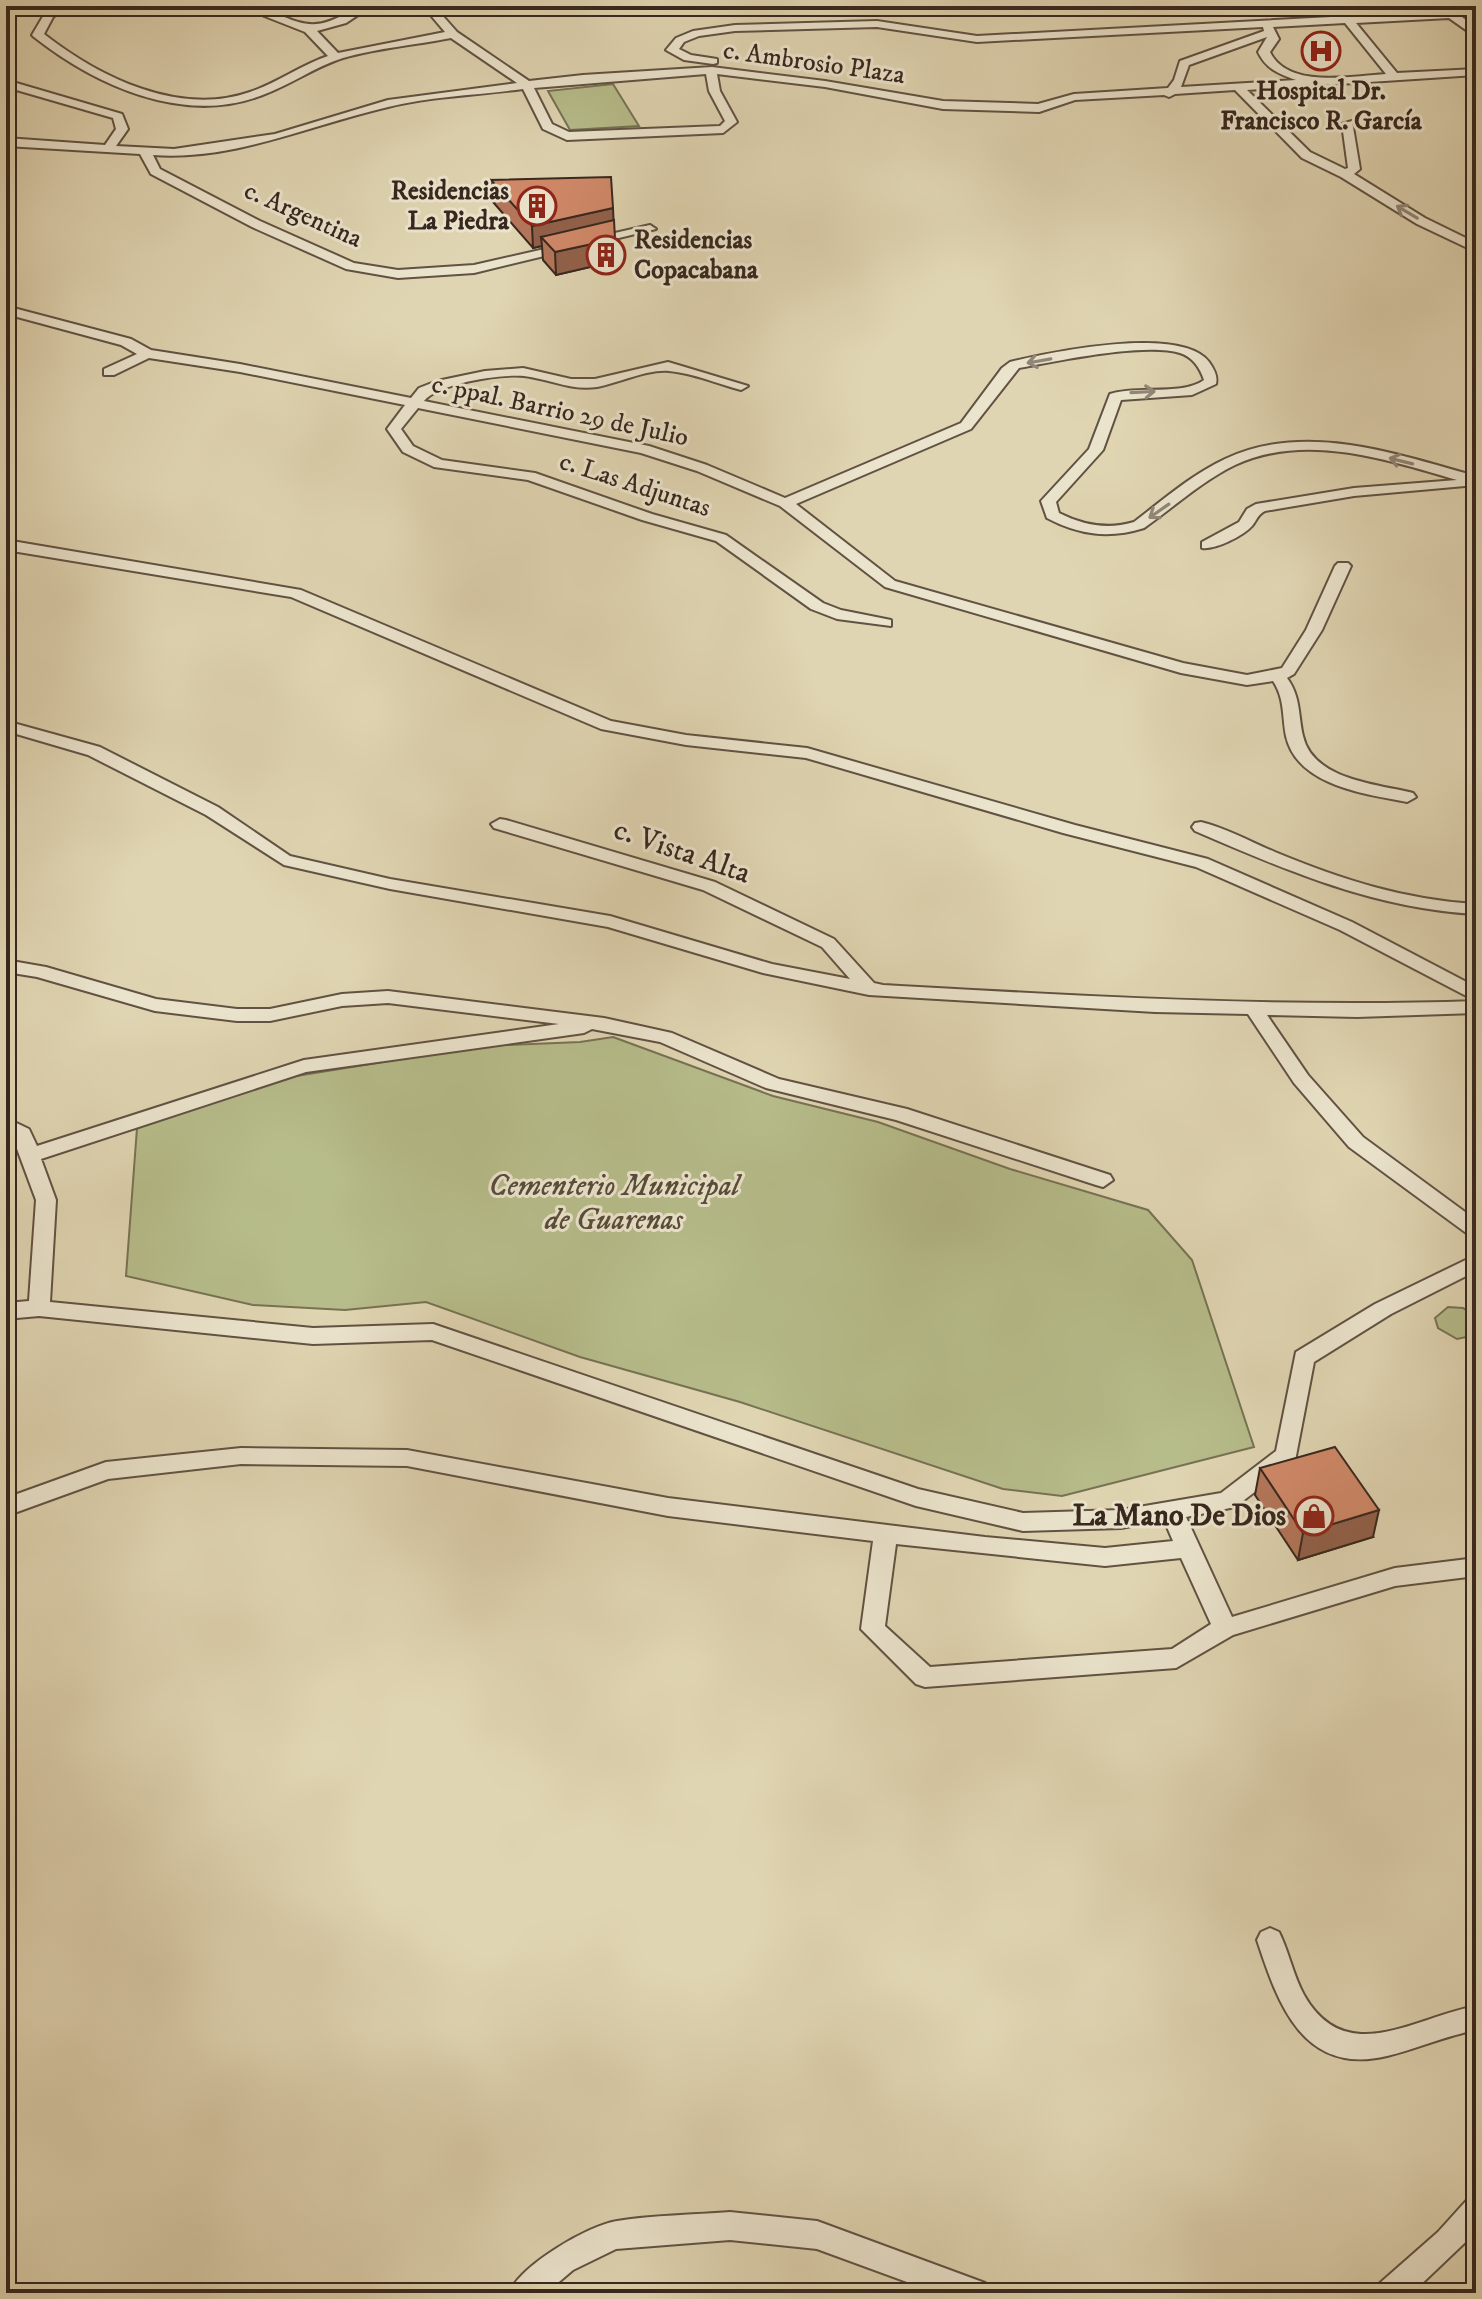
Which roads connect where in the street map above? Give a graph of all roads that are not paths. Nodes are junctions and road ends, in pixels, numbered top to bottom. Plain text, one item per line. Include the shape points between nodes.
1 (63, 6) edge
2 (244, 6) edge
3 (355, 6) edge
4 (428, 6) edge
5 (1441, 6) edge
6 (1476, 13) edge
7 (1453, 14) junction
8 (1347, 19) junction
9 (1268, 29) junction
10 (309, 30) junction
11 (453, 34) junction
12 (1476, 34) edge
13 (336, 57) junction
14 (719, 70) junction
15 (1476, 72) edge
16 (1393, 76) junction
17 (1312, 81) junction
18 (6, 83) edge
19 (527, 85) junction
20 (1237, 86) junction
21 (1169, 94) junction
22 (1348, 124) dead end
23 (6, 142) edge
24 (108, 149) junction
25 (145, 152) junction
26 (1345, 174) junction
27 (650, 229) dead end
28 (1476, 248) edge
29 (6, 310) edge
30 (147, 354) junction
31 (109, 372) dead end
32 (741, 386) dead end
33 (412, 404) junction
34 (1476, 482) edge
35 (785, 503) junction
36 (6, 545) edge
37 (1207, 545) dead end
38 (1343, 566) dead end
39 (885, 623) dead end
40 (1277, 676) junction
41 (6, 726) edge
42 (47, 738) junction
43 (6, 742) edge
44 (1407, 797) dead end
45 (500, 824) dead end
46 (1201, 827) dead end
47 (1476, 909) edge
48 (6, 966) edge
49 (869, 989) junction
50 (1476, 995) edge
51 (1476, 1007) edge
52 (1253, 1008) junction
53 (604, 1024) junction
54 (6, 1125) edge
55 (29, 1156) junction
56 (1103, 1180) dead end
57 (1476, 1230) edge
58 (1476, 1262) edge
59 (39, 1308) junction
60 (6, 1311) edge
61 (6, 1507) edge
62 (1171, 1510) junction
63 (886, 1534) junction
64 (1188, 1548) junction
65 (1476, 1567) edge
66 (1225, 1628) junction
67 (1270, 1940) dead end
68 (1476, 2018) edge
69 (1476, 2211) edge
70 (524, 2293) edge
71 (975, 2293) edge
72 (1390, 2293) edge

1 - 13 street via 49,15 38,35 56,50 84,70 178,99 244,98
2 - 10 street
3 - 10 street via 357,11 342,21
4 - 11 street
5 - 7 street
6 - 7 street
7 - 8 street
7 - 12 street
8 - 9 street
8 - 16 street
9 - 14 street via 977,39 877,24 735,28 697,33 672,50 728,64
9 - 17 street via 1273,39 1264,52 1267,61
9 - 21 street via 1184,63 1180,81
10 - 13 street
11 - 13 street
11 - 19 street
14 - 19 street, c. Ambrosio Plaza
14 - 19 street via 711,78 731,122 707,132 567,136 547,126
14 - 21 street, c. Ambrosio Plaza via 989,108 1039,108 1074,97
15 - 16 street, c. Ambrosio Plaza
16 - 17 street, c. Ambrosio Plaza
17 - 20 street, c. Ambrosio Plaza
18 - 24 street via 118,116 122,129
19 - 25 street, c. Ambrosio Plaza via 388,103 277,137 174,153
20 - 21 street, c. Ambrosio Plaza
20 - 26 street via 1306,155
22 - 26 street via 1354,169
23 - 24 street, c. Ambrosio Plaza
24 - 25 street, c. Ambrosio Plaza
25 - 27 street, c. Argentina via 155,171 256,224 351,266 398,274 474,269
28 -> 26 street
29 - 30 street, c. ppal. Barrio 29 de Julio via 126,342
30 - 31 street
30 - 33 street, c. ppal. Barrio 29 de Julio
32 - 33 street via 668,366 595,383 523,372 442,384 424,391
33 - 35 street, c. ppal. Barrio 29 de Julio via 644,449
33 - 39 street, c. Las Adjuntas via 394,429 408,449 422,457 459,468 530,476 721,538 817,606
34 -> 35 street via 1349,449 1278,448 1220,468 1125,530 1098,531 1052,515 1048,501 1096,450 1115,397 1200,388 1211,381 1205,365 1190,352 1164,347 1015,365 966,426
34 - 37 street via 1289,501 1255,509 1245,525
35 - 40 street, c. ppal. Barrio 29 de Julio via 890,584 1181,668 1247,680
36 - 50 street via 295,593 607,725 807,753 1202,863 1346,926
38 - 40 street via 1314,630 1288,671
40 - 44 street via 1292,695 1296,747 1307,761 1348,783
41 - 42 street
42 - 43 street
42 - 49 street via 94,751 212,811 284,860 610,922 770,969
45 - 49 street, c. Vista Alta via 709,886 828,943
46 - 47 street via 1400,900
48 - 53 street via 155,1005 237,1015 388,997
49 - 52 street
51 - 52 street
52 - 57 street via 1301,1079 1356,1142
53 - 55 street via 304,1066
53 - 56 street via 665,1037 773,1084 900,1114
54 - 55 street via 22,1134
55 - 59 street via 46,1200
58 - 62 street via 1383,1309 1304,1358 1287,1455 1227,1501
59 - 60 street
59 - 62 street via 313,1336 433,1332 916,1497 1023,1522 1121,1519
61 - 63 street via 106,1471 241,1456 407,1458 668,1507
62 - 64 street
63 - 64 street via 1105,1557
63 - 66 street via 873,1629 925,1677 1176,1658
64 - 66 street
65 - 66 street via 1395,1577
67 - 68 street via 1298,2012 1330,2042 1375,2046
69 - 72 street
70 - 71 street via 563,2260 614,2235 730,2226 817,2235

